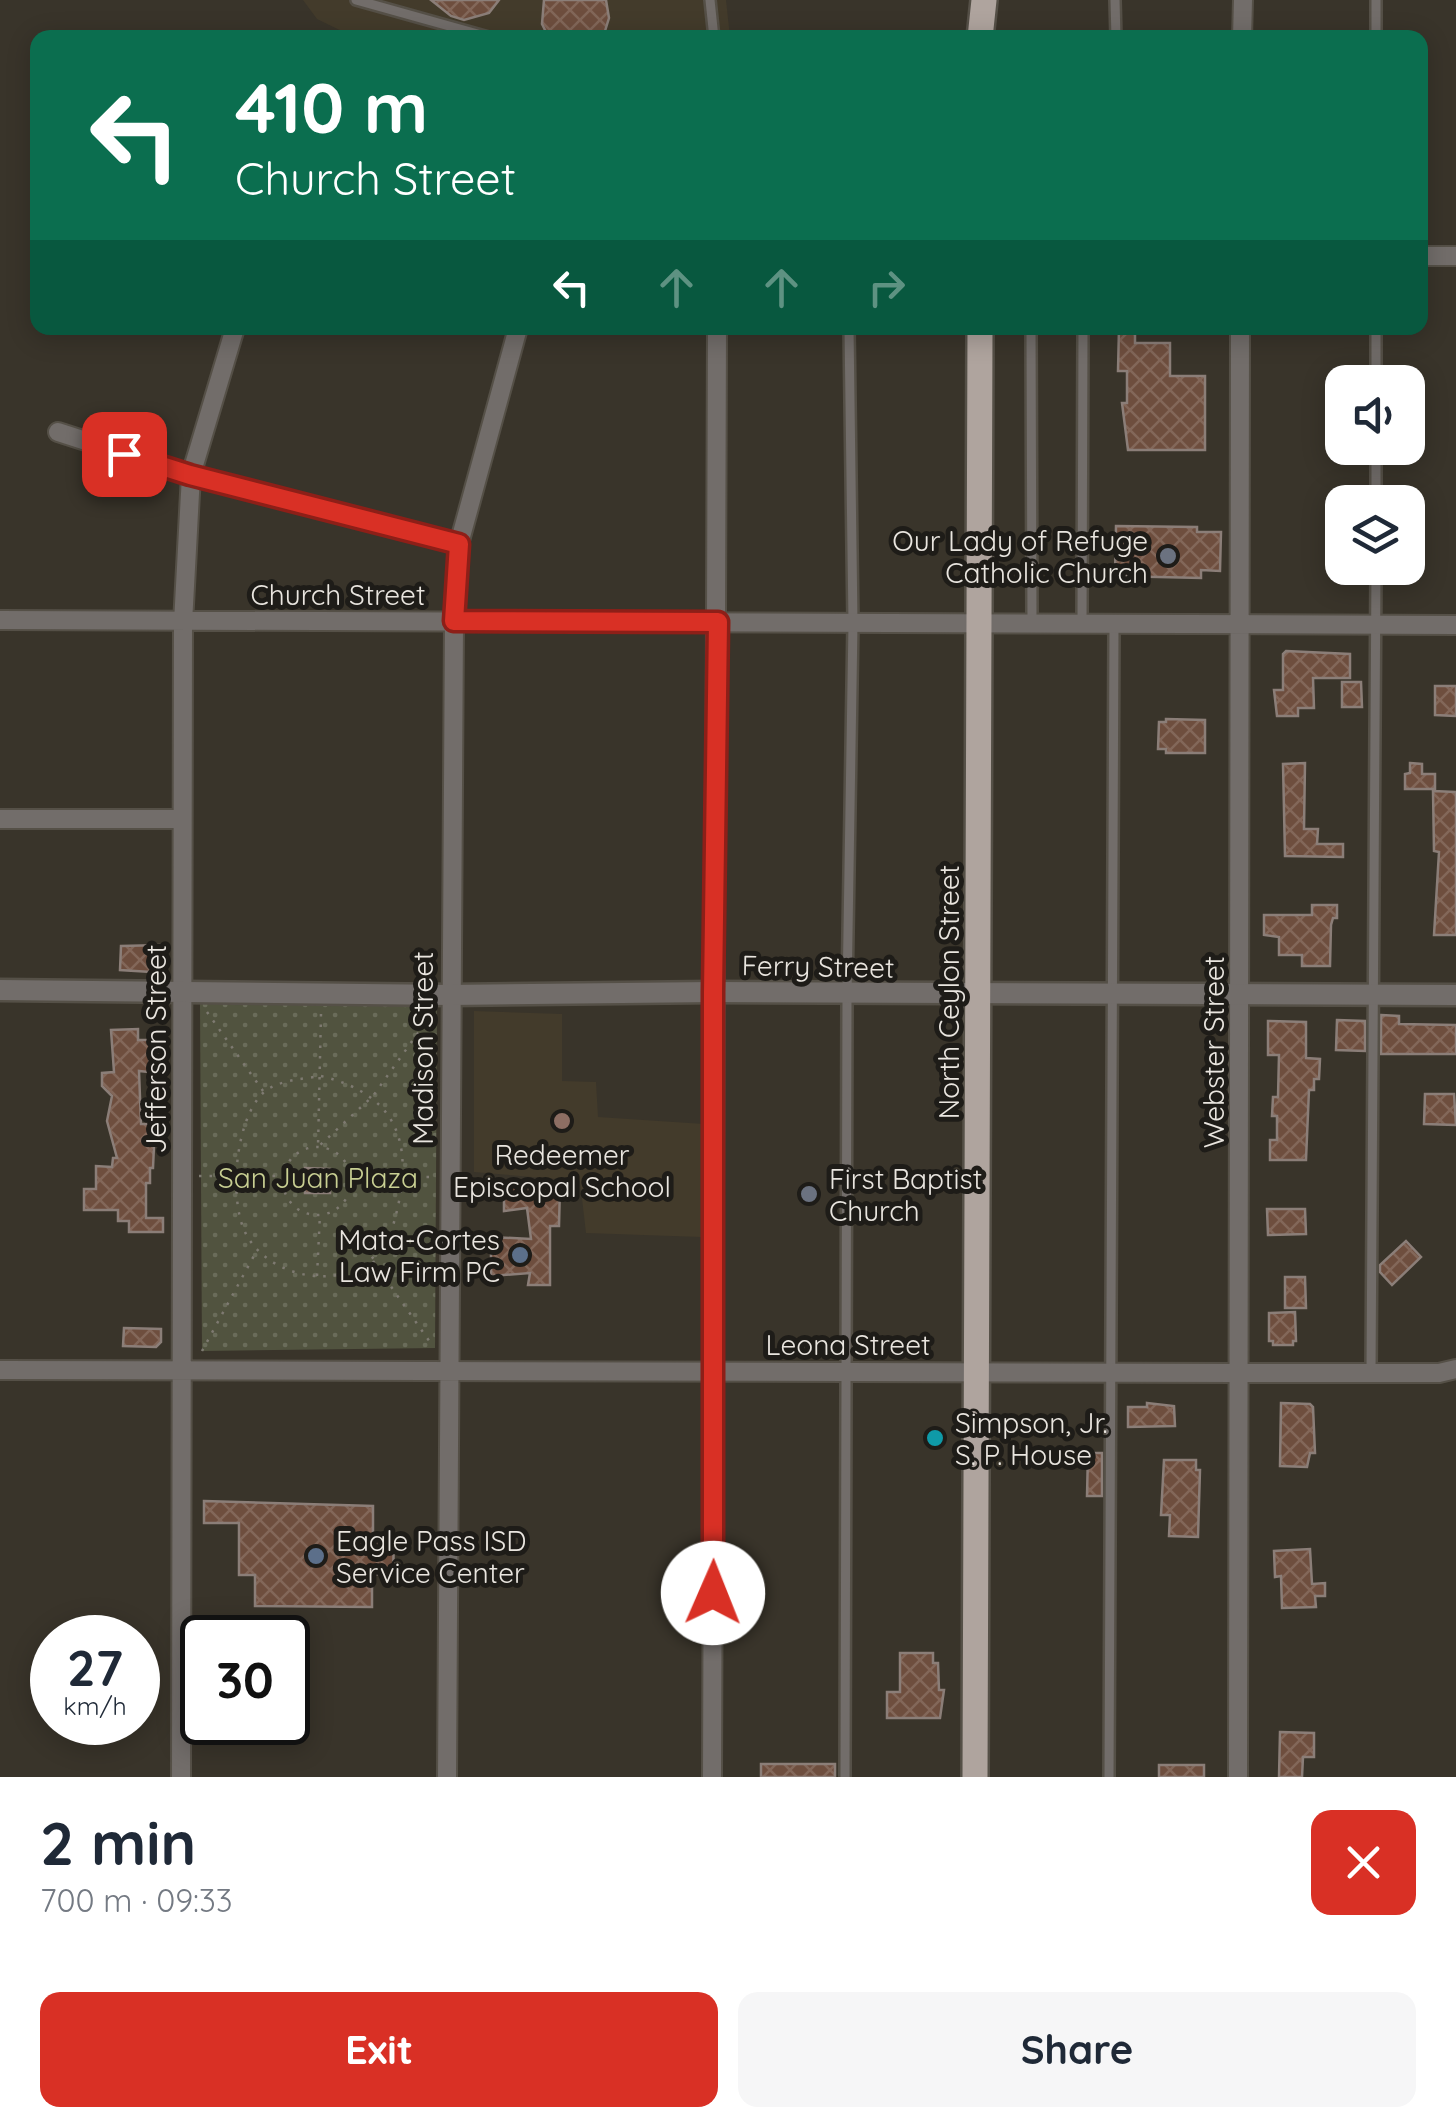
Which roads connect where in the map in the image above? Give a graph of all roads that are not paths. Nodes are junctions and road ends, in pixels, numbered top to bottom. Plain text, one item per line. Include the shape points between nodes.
1 (356, 0) edge
2 (710, 0) edge
3 (984, 0) edge
4 (1115, 0) edge
5 (1243, 0) edge
6 (1376, 0) edge
7 (463, 30) edge
8 (713, 30) edge
9 (981, 30) edge
10 (1116, 30) edge
11 (1242, 30) edge
12 (1376, 30) edge
13 (1428, 256) edge
14 (1456, 256) edge
15 (233, 335) edge
16 (516, 335) edge
17 (717, 335) edge
18 (849, 335) edge
19 (980, 335) edge
20 (1031, 335) edge
21 (1083, 335) edge
22 (1240, 335) edge
23 (1376, 335) edge
24 (1376, 365) edge
25 (58, 432) dead end
26 (190, 475) junction
27 (459, 544) junction
28 (1376, 585) edge
29 (0, 620) edge
30 (454, 621) junction
31 (718, 622) junction
32 (183, 623) junction
33 (853, 623) junction
34 (1241, 623) junction
35 (978, 624) junction
36 (1032, 624) junction
37 (1082, 624) junction
38 (1114, 624) junction
39 (1376, 624) junction
40 (1456, 625) edge
41 (0, 818) edge
42 (182, 819) junction
43 (0, 990) edge
44 (713, 992) junction
45 (847, 994) junction
46 (1112, 994) junction
47 (1240, 994) junction
48 (1376, 994) junction
49 (980, 995) junction
50 (1456, 995) edge
51 (192, 998) junction
52 (443, 1001) junction
53 (181, 1369) junction
54 (1456, 1369) edge
55 (0, 1370) edge
56 (450, 1372) junction
57 (716, 1372) junction
58 (845, 1372) junction
59 (975, 1372) junction
60 (1111, 1372) junction
61 (1239, 1373) junction
62 (1371, 1373) junction
63 (181, 1777) edge
64 (447, 1777) edge
65 (712, 1777) edge
66 (845, 1777) edge
67 (976, 1777) edge
68 (1109, 1777) edge
69 (1238, 1777) edge

1 - 7 lane
2 - 8 lane
3 - 9 main road
4 - 10 lane
5 - 11 street
6 - 12 lane
13 - 14 street
15 - 26 street, Jefferson Street
16 - 27 street, Madison Street
17 - 31 street
18 - 33 lane
19 - 35 main road, North Ceylon Street
20 - 36 lane
21 - 37 lane
22 - 34 street, Webster Street
23 - 24 lane
25 - 26 street
26 - 27 street
26 - 32 street, Jefferson Street
27 - 30 street, Madison Street
28 - 39 lane
29 - 32 street, Church Street
30 - 31 street, Church Street
30 - 32 street, Church Street
30 - 52 street, Madison Street
31 - 33 street, Church Street
31 - 44 street
32 - 42 street, Jefferson Street
33 - 35 street, Church Street
33 - 45 lane
34 - 38 street, Church Street
34 - 39 street, Church Street
34 - 47 street, Webster Street
35 - 36 street, Church Street
35 - 49 main road, North Ceylon Street
36 - 37 street, Church Street
37 - 38 street, Church Street
38 - 46 lane
39 - 40 street, Church Street
39 - 48 lane
41 - 42 street
42 - 51 street, Jefferson Street
43 - 51 street, Ferry Street
44 - 45 street, Ferry Street
44 - 52 street, Ferry Street
44 - 57 street
45 - 49 street, Ferry Street
45 - 58 lane
46 - 47 street, Ferry Street
46 - 49 street, Ferry Street
46 - 60 lane
47 - 48 street, Ferry Street
47 - 61 street, Webster Street
48 - 50 street, Ferry Street
48 - 62 lane
49 - 59 main road, North Ceylon Street
51 - 52 street, Ferry Street via 321,994
51 - 53 street, Jefferson Street
52 - 56 street, Madison Street
53 - 55 street, Leona Street
53 - 56 street, Leona Street
53 - 63 street, Jefferson Street
54 - 62 street, Leona Street
56 - 57 street, Leona Street
56 - 64 street, Madison Street
57 - 58 street, Leona Street
57 - 65 street
58 - 59 street, Leona Street
58 - 66 lane
59 - 60 street, Leona Street
59 - 67 main road, North Ceylon Street
60 - 61 street, Leona Street
60 - 68 lane
61 - 62 street, Leona Street
61 - 69 street, Webster Street

